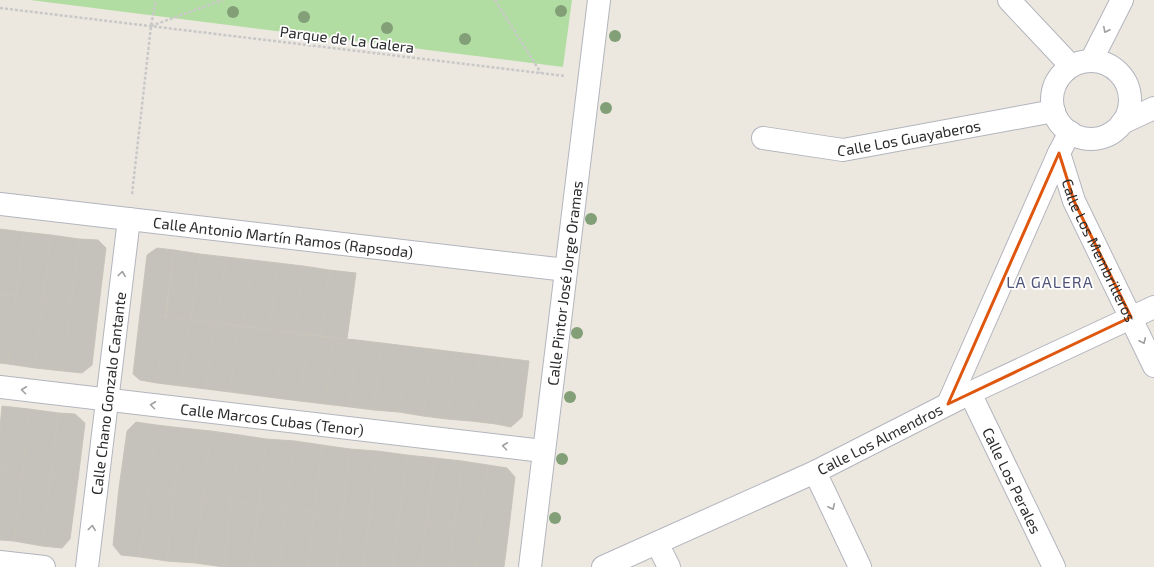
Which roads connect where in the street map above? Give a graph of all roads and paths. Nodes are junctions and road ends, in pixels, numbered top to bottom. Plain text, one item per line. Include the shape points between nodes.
1 (156, 0) edge
2 (223, 0) edge
3 (495, 0) edge
4 (599, 0) edge
5 (1009, 0) edge
6 (1122, 0) edge
7 (0, 8) edge
8 (151, 26) junction
9 (1081, 63) junction
10 (541, 73) junction
11 (589, 79) junction
12 (1154, 108) edge
13 (1054, 111) junction
14 (1122, 123) junction
15 (1070, 132) junction
16 (763, 138) dead end
17 (1059, 152) junction
18 (0, 204) edge
19 (129, 219) junction
20 (566, 270) junction
21 (1154, 307) edge
22 (1131, 317) junction
23 (1154, 366) edge
24 (0, 387) edge
25 (970, 394) junction
26 (107, 399) junction
27 (948, 404) junction
28 (544, 451) junction
29 (815, 472) junction
30 (658, 543) junction
31 (0, 562) edge
32 (44, 567) edge
33 (87, 567) edge
34 (530, 567) edge
35 (603, 567) edge
36 (669, 567) edge
37 (860, 567) edge
38 (1054, 567) edge

1 - 8 path
2 - 8 path, Parque de La Galera
3 - 10 path
4 - 11 street, Calle Pintor José Jorge Oramas
5 - 9 street
6 -> 9 street
7 - 8 path, Parque de La Galera
8 - 10 path, Parque de La Galera
8 - 19 path
9 - 13 street via 1062,74 1055,86 1052,98
9 - 14 street via 1103,63 1114,68 1122,77 1128,88 1130,100 1128,112
10 - 11 path, Parque de La Galera
11 - 20 street, Calle Pintor José Jorge Oramas
12 - 14 street
13 - 15 street via 1063,127
13 - 16 street, Calle Los Guayaberos via 843,150
14 - 15 street via 1114,131 1093,138 1081,137
15 - 17 street
17 - 22 street, Calle Los Membrilleros via 1074,201
17 - 27 street
18 - 19 street, Calle Antonio Martín Ramos (Rapsoda)
19 - 20 street, Calle Antonio Martín Ramos (Rapsoda)
26 -> 19 street, Calle Chano Gonzalo Cantante
20 - 28 street, Calle Pintor José Jorge Oramas
21 - 22 street, Calle Los Almendros
22 -> 23 street, Calle Los Membrilleros
22 - 25 street, Calle Los Almendros
26 -> 24 street, Calle Marcos Cubas (Tenor)
25 - 27 street, Calle Los Almendros
25 - 38 street, Calle Los Perales
28 -> 26 street, Calle Marcos Cubas (Tenor)
33 -> 26 street, Calle Chano Gonzalo Cantante
27 - 29 street, Calle Los Almendros
28 - 34 street, Calle Pintor José Jorge Oramas
29 - 30 street, Calle Los Almendros
29 -> 37 street
30 - 35 street, Calle Los Almendros
30 - 36 street
31 - 32 street

